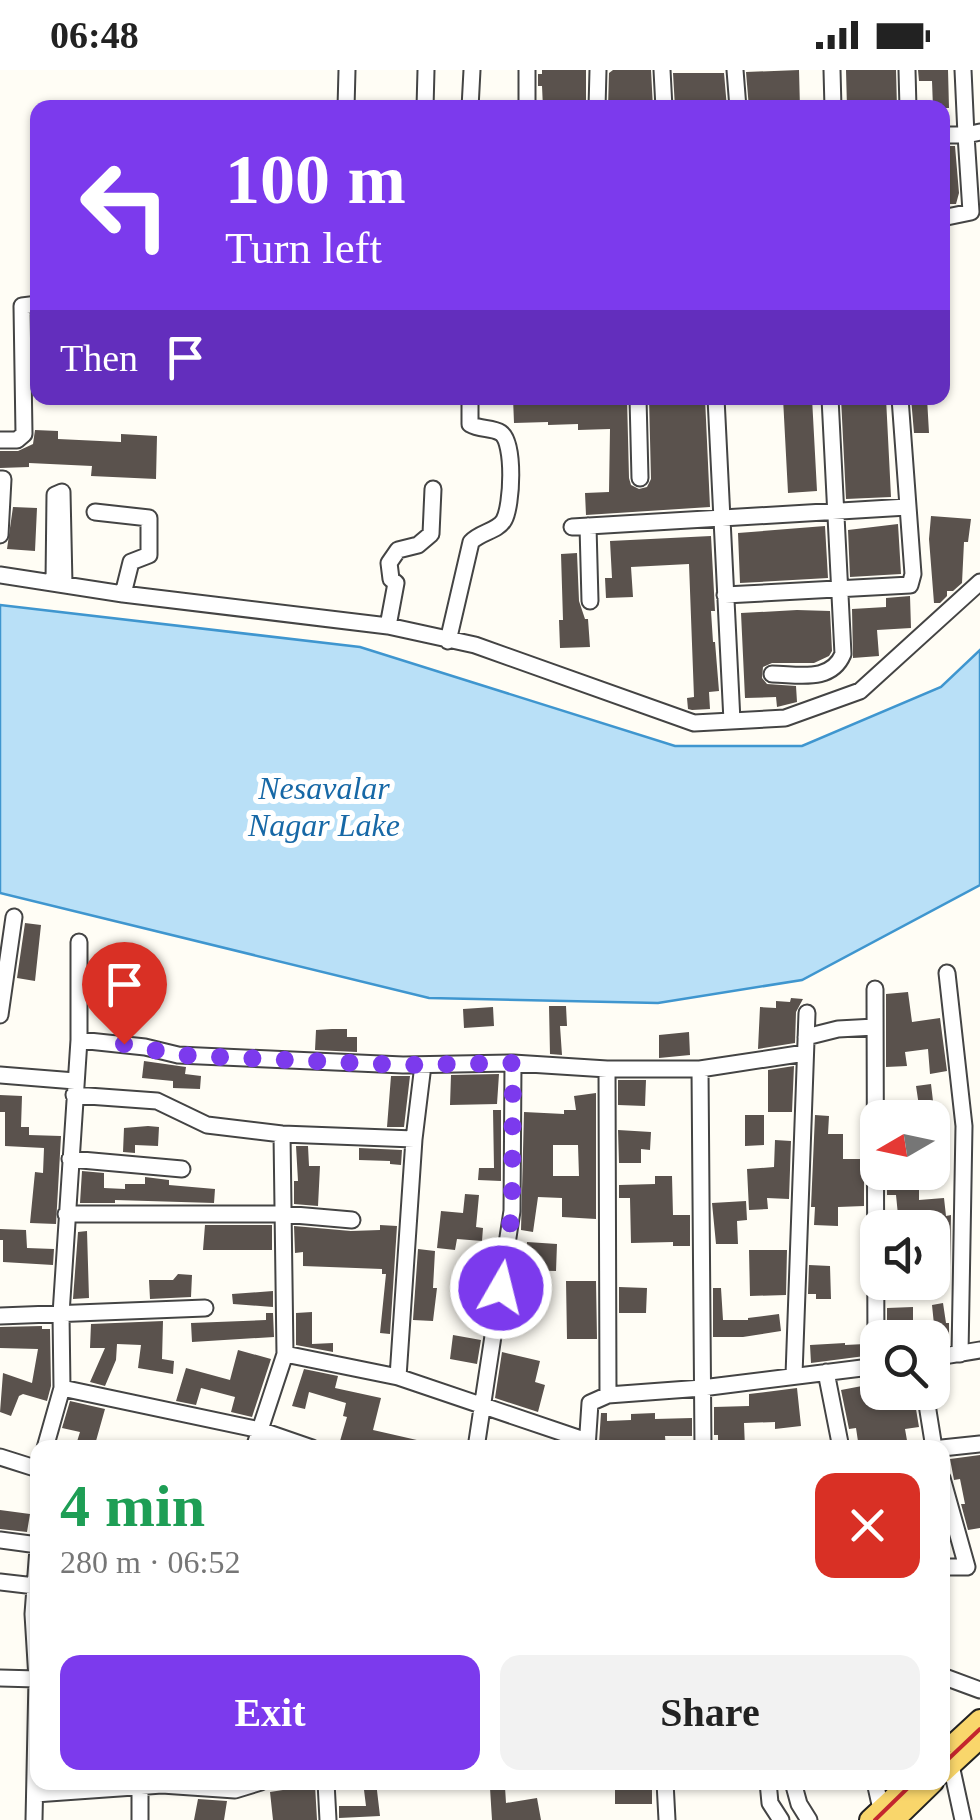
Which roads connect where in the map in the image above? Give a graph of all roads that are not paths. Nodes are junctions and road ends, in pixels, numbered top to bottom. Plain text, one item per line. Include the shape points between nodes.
1 (347, 70) edge
2 (426, 70) edge
3 (472, 70) edge
4 (527, 70) edge
5 (598, 70) edge
6 (662, 70) edge
7 (735, 70) edge
8 (832, 70) edge
9 (910, 70) edge
10 (963, 70) edge
11 (910, 99) edge
12 (346, 100) edge
13 (425, 100) edge
14 (470, 100) edge
15 (527, 100) edge
16 (597, 100) edge
17 (664, 100) edge
18 (737, 100) edge
19 (833, 100) edge
20 (973, 134) edge
21 (950, 216) edge
22 (30, 305) edge
23 (470, 405) edge
24 (638, 405) edge
25 (716, 405) edge
26 (830, 405) edge
27 (900, 405) edge
28 (0, 440) edge
29 (640, 478) dead end
30 (0, 479) edge
31 (433, 489) dead end
32 (907, 508) junction
33 (835, 510) junction
34 (96, 512) dead end
35 (721, 518) junction
36 (0, 535) edge
37 (0, 575) edge
38 (980, 582) edge
39 (839, 591) junction
40 (123, 594) junction
41 (725, 595) junction
42 (590, 601) dead end
43 (388, 626) junction
44 (448, 642) junction
45 (772, 674) dead end
46 (732, 721) junction
47 (14, 916) dead end
48 (79, 942) dead end
49 (947, 973) dead end
50 (875, 988) dead end
51 (807, 1013) dead end
52 (0, 1015) edge
53 (875, 1027) junction
54 (78, 1040) junction
55 (805, 1045) junction
56 (513, 1063) junction
57 (423, 1064) junction
58 (607, 1069) junction
59 (700, 1069) junction
60 (0, 1075) edge
61 (75, 1088) junction
62 (282, 1134) junction
63 (414, 1139) junction
64 (972, 1142) edge
65 (70, 1159) junction
66 (182, 1169) dead end
67 (66, 1214) junction
68 (283, 1214) junction
69 (352, 1220) dead end
70 (204, 1308) dead end
71 (61, 1314) junction
72 (0, 1316) edge
73 (877, 1320) edge
74 (980, 1350) edge
75 (284, 1354) junction
76 (960, 1354) junction
77 (950, 1355) edge
78 (860, 1368) edge
79 (826, 1372) junction
80 (794, 1375) junction
81 (398, 1377) junction
82 (62, 1388) junction
83 (702, 1388) junction
84 (608, 1396) junction
85 (484, 1404) junction
86 (928, 1410) edge
87 (260, 1430) junction
88 (47, 1440) edge
89 (257, 1440) edge
90 (289, 1440) edge
91 (477, 1440) edge
92 (577, 1440) edge
93 (587, 1440) edge
94 (703, 1440) edge
95 (839, 1440) edge
96 (933, 1440) edge
97 (980, 1444) edge
98 (950, 1447) edge
99 (0, 1457) edge
100 (30, 1466) edge
101 (950, 1501) edge
102 (0, 1540) edge
103 (30, 1545) edge
104 (973, 1566) edge
105 (0, 1582) edge
106 (30, 1585) edge
107 (0, 1678) edge
108 (30, 1679) edge
109 (950, 1679) edge
110 (980, 1690) edge
111 (980, 1720) edge
112 (980, 1738) edge
113 (950, 1759) edge
114 (950, 1761) edge
115 (950, 1776) edge
116 (35, 1790) edge
117 (105, 1790) edge
118 (140, 1790) edge
119 (326, 1790) edge
120 (665, 1790) edge
121 (769, 1790) edge
122 (795, 1790) edge
123 (877, 1790) edge
124 (904, 1790) edge
125 (921, 1790) edge
126 (35, 1794) junction
127 (882, 1816) edge
128 (775, 1819) edge
129 (34, 1820) edge
130 (140, 1820) edge
131 (328, 1820) edge
132 (667, 1820) edge
133 (810, 1820) edge
134 (964, 1820) edge

1 - 12 street
2 - 13 street
3 - 14 street
4 - 15 street
5 - 16 street
6 - 17 street
7 - 18 street
8 - 19 street
9 - 11 street
10 - 20 street
20 - 21 street via 971,212
22 - 28 street via 22,306 24,434
23 - 44 street via 470,424 503,434 508,442 508,500 504,522 471,542
24 - 29 street
25 - 35 street
26 - 33 street
27 - 32 street
30 - 36 street
31 - 43 street via 431,534 398,550 389,563 396,583
32 - 33 street
32 - 39 street via 910,585
33 - 35 street
33 - 39 street
34 - 40 street via 149,518 149,555 131,562
35 - 41 street
35 - 42 street via 580,527
37 - 40 street
38 - 46 street via 860,690 785,718
39 - 41 street
39 - 45 street via 838,664 827,674
40 - 43 street
41 - 46 street
43 - 44 street
44 - 46 street via 475,645 694,722
47 - 52 street
48 - 54 street
49 - 64 street
50 - 53 street
51 - 55 street
53 - 55 street via 838,1029
53 - 73 street
54 - 57 street via 178,1055
54 - 61 street
55 - 59 street
55 - 80 street
56 - 57 street
56 - 58 street
56 - 85 street via 512,1211
57 - 63 street
58 - 59 street
58 - 84 street
59 - 83 street
60 - 61 street
61 - 62 street via 158,1100 208,1125
61 - 65 street
62 - 63 street
62 - 68 street
63 - 81 street
64 - 76 street
65 - 66 street
65 - 67 street
67 - 68 street
67 - 71 street
68 - 69 street
68 - 75 street
70 - 71 street
71 - 72 street
71 - 82 street
74 - 76 street
75 - 81 street
75 - 87 street
76 - 77 street
78 - 79 street
79 - 80 street
79 - 95 street
80 - 83 street
81 - 85 street
82 - 87 street
82 - 88 street
83 - 84 street
83 - 94 street
84 - 93 street via 590,1402
85 - 91 street
85 - 92 street
86 - 96 street
87 - 89 street
87 - 90 street
97 - 98 street
99 - 100 street
101 - 104 street
102 - 103 street
105 - 106 street
107 - 108 street
109 - 110 street
111 - 113 main road
112 - 114 main road
115 - 134 street
116 - 126 street
117 - 126 street
118 - 130 street
119 - 131 street
120 - 132 street
121 - 128 street
122 - 133 street
123 - 127 street
124 - 127 main road
125 - 127 main road
126 - 129 street

